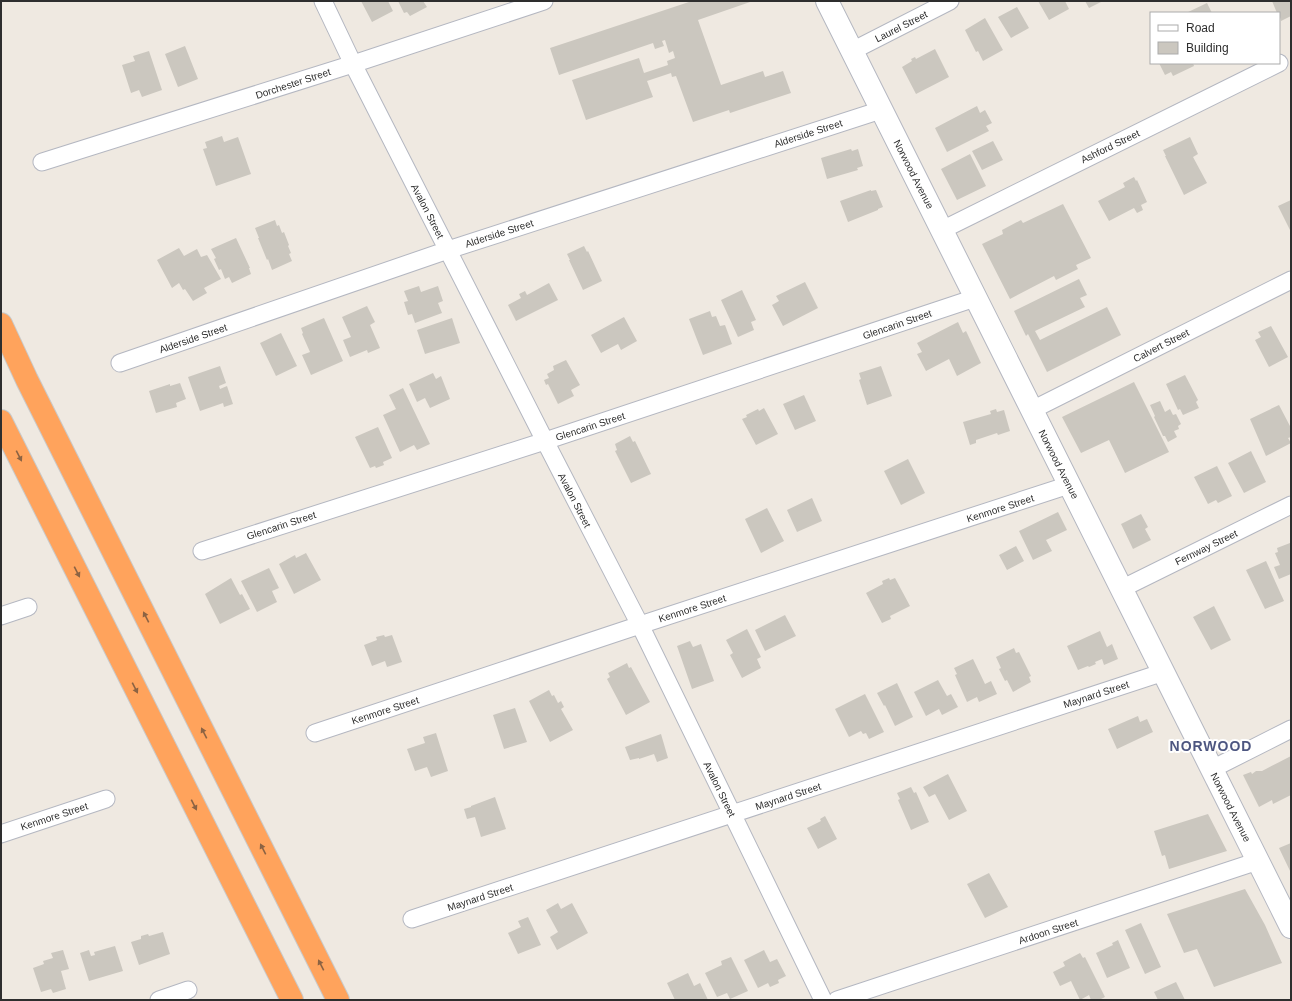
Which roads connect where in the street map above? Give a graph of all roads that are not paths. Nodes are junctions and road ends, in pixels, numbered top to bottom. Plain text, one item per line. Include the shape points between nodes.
1 (323, 1) edge
2 (544, 1) edge
3 (827, 1) edge
4 (950, 1) edge
5 (852, 51) junction
6 (1291, 57) edge
7 (1280, 62) edge
8 (353, 64) junction
9 (1277, 64) edge
10 (881, 110) junction
11 (42, 162) dead end
12 (942, 230) junction
13 (448, 250) junction
14 (1291, 280) edge
15 (975, 298) junction
16 (1, 324) edge
17 (120, 363) dead end
18 (1032, 410) junction
19 (1, 421) edge
20 (545, 442) junction
21 (1069, 485) junction
22 (1291, 505) edge
23 (202, 551) dead end
24 (1121, 589) junction
25 (28, 607) dead end
26 (1, 616) edge
27 (640, 625) junction
28 (1164, 672) junction
29 (1291, 729) edge
30 (315, 733) dead end
31 (1212, 769) junction
32 (106, 799) dead end
33 (733, 814) junction
34 (1, 834) edge
35 (1258, 861) junction
36 (412, 919) dead end
37 (1291, 927) edge
38 (188, 990) dead end
39 (159, 1000) edge
40 (292, 1000) edge
41 (338, 1000) edge
42 (823, 1000) edge
43 (837, 1000) edge

1 - 8 street, Avalon Street
2 - 8 street, Dorchester Street
3 - 5 main road, Norwood Avenue
4 - 5 street, Laurel Street
5 - 10 main road, Norwood Avenue
6 - 7 street, Ashford Street
8 - 11 street, Dorchester Street
8 - 13 street, Avalon Street
9 - 12 street, Ashford Street
10 - 12 main road, Norwood Avenue
10 - 13 street, Alderside Street
12 - 15 main road, Norwood Avenue
13 - 17 street, Alderside Street
13 - 20 street, Avalon Street
14 - 18 street, Calvert Street
15 - 18 main road, Norwood Avenue
15 - 20 street, Glencarin Street
41 -> 16 highway
18 - 21 main road, Norwood Avenue
19 -> 40 highway
20 - 23 street, Glencarin Street
20 - 27 street, Avalon Street
21 - 24 main road, Norwood Avenue
21 - 27 street, Kenmore Street
22 - 24 street, Fernway Street
24 - 28 main road, Norwood Avenue
25 - 26 street
27 - 30 street, Kenmore Street
27 - 33 street, Avalon Street
28 - 31 main road, Norwood Avenue
28 - 33 street, Maynard Street
29 - 31 street
31 - 35 main road, Norwood Avenue
32 - 34 street, Kenmore Street
33 - 36 street, Maynard Street
33 - 42 street, Avalon Street
35 - 37 main road, Norwood Avenue
35 - 43 street, Ardoon Street
38 - 39 street

